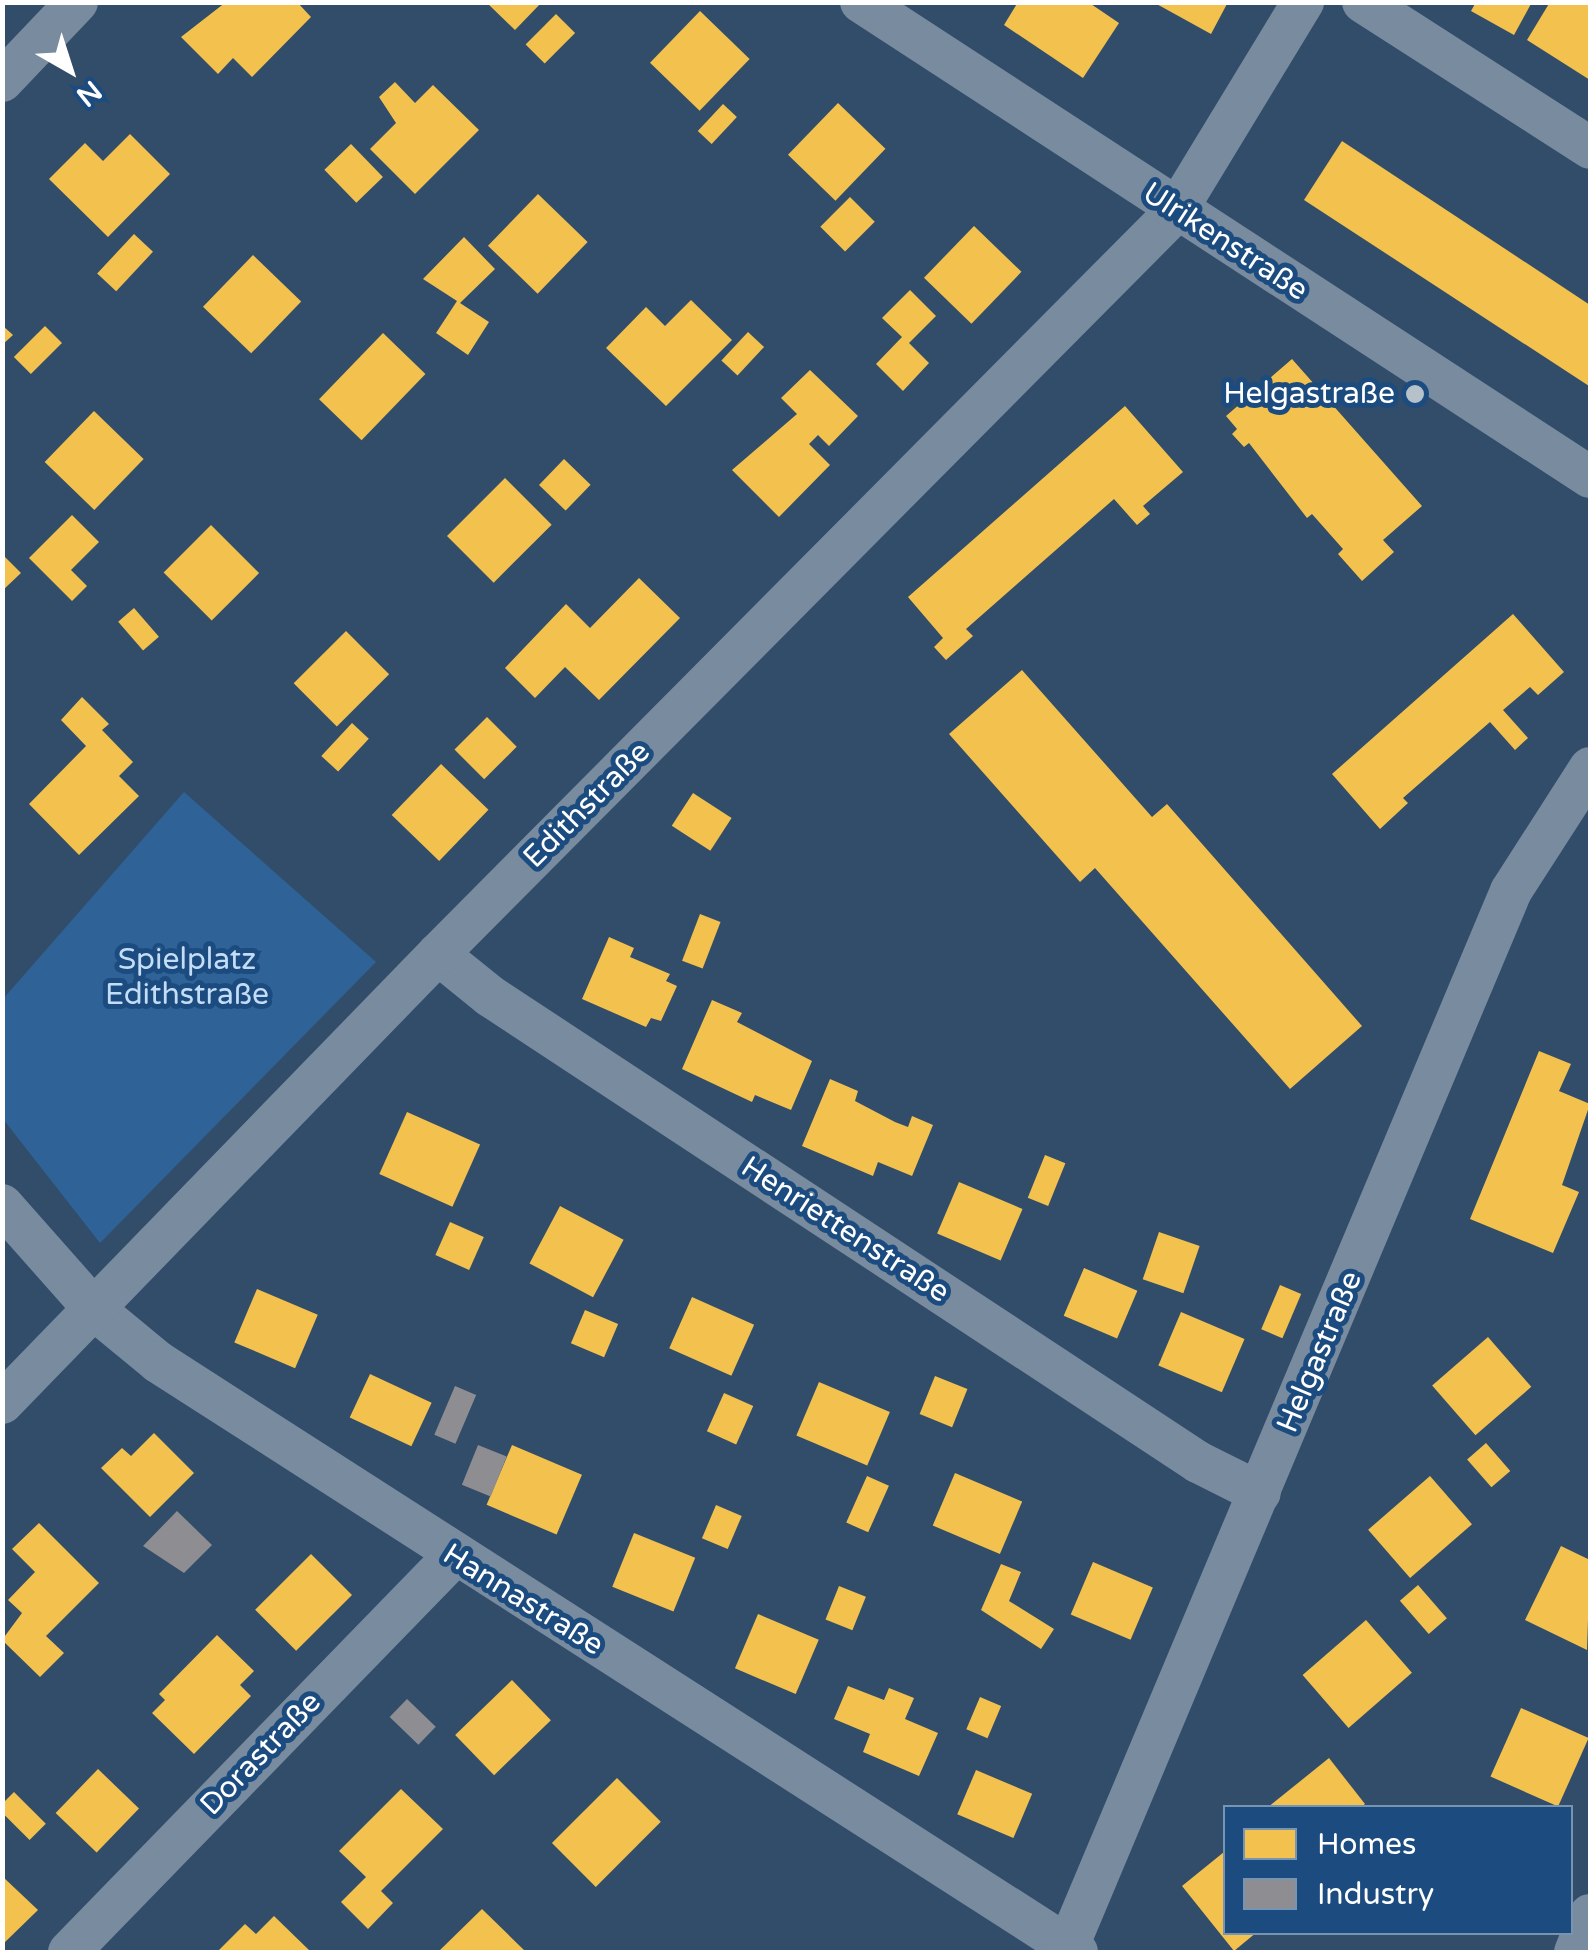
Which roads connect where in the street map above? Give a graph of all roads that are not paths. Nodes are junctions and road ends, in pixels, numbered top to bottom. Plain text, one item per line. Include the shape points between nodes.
1 (78, 2) edge
2 (861, 2) edge
3 (1303, 2) edge
4 (1362, 2) edge
5 (2, 81) edge
6 (1590, 148) edge
7 (1176, 210) junction
8 (1590, 477) edge
9 (1590, 768) edge
10 (438, 954) junction
11 (2, 1206) edge
12 (95, 1310) junction
13 (2, 1403) edge
14 (1260, 1492) junction
15 (454, 1556) junction
16 (1590, 1914) edge
17 (1072, 1949) edge
18 (69, 1952) edge
19 (1575, 1952) edge

1 - 5 street
2 - 7 street, Ulrikenstraße
3 - 7 street, Edithstraße
4 - 6 street
7 - 8 street, Ulrikenstraße
7 - 10 street, Edithstraße
9 - 14 street, Helgastraße via 1512,891
10 - 12 street, Edithstraße
10 - 14 street, Henriettenstraße via 490,996 1198,1462
11 - 12 street, Hannastraße
12 - 13 street, Edithstraße
12 - 15 street, Hannastraße via 158,1362
14 - 17 street, Helgastraße
15 - 17 street, Hannastraße
15 - 18 street, Dorastraße
16 - 19 street

